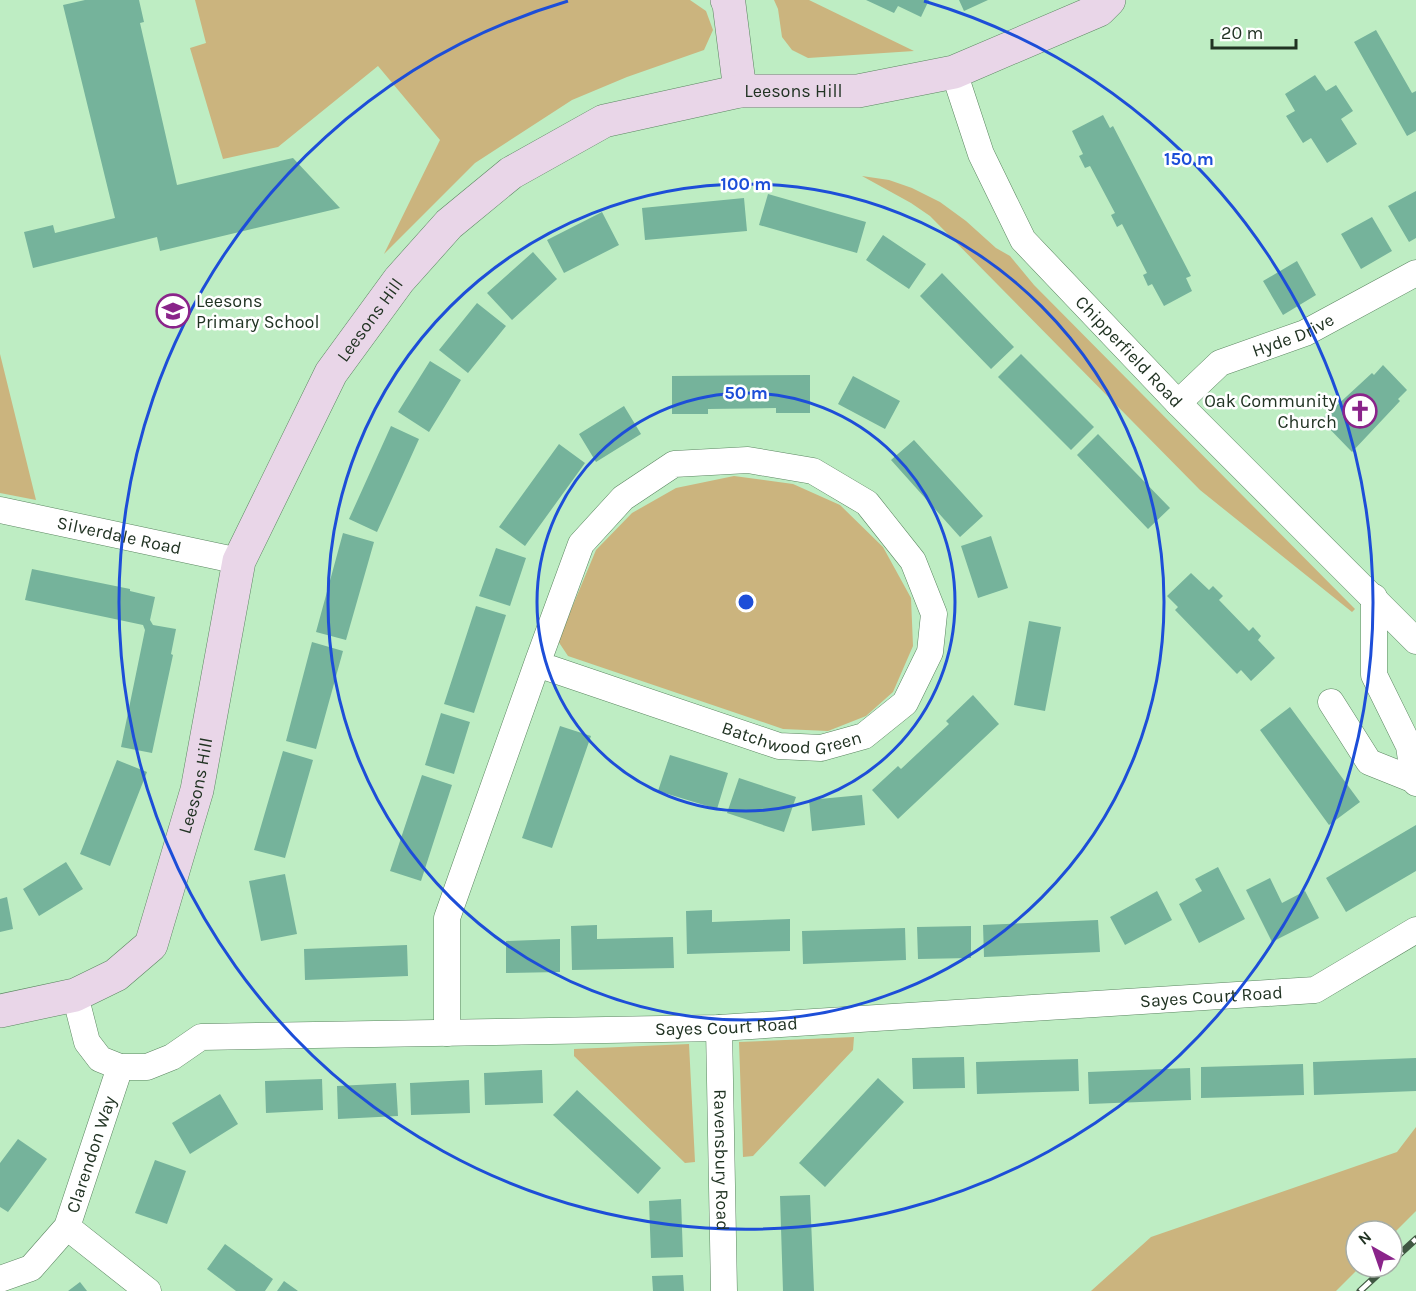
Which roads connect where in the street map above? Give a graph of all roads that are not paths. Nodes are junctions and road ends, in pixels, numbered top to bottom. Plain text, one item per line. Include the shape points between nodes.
1 (726, 0) edge
2 (1109, 0) edge
3 (954, 72) junction
4 (740, 91) junction
5 (1416, 273) edge
6 (1178, 403) junction
7 (0, 510) edge
8 (239, 561) junction
9 (1374, 597) junction
10 (1416, 641) edge
11 (537, 664) junction
12 (1331, 702) dead end
13 (1415, 782) edge
14 (1416, 930) edge
15 (75, 995) junction
16 (0, 1011) edge
17 (719, 1028) junction
18 (447, 1033) junction
19 (120, 1067) junction
20 (67, 1227) junction
21 (0, 1279) edge
22 (148, 1291) edge
23 (724, 1291) edge

1 - 4 street
2 - 3 street, Leesons Hill via 1099,10
3 - 4 street, Leesons Hill via 858,91
3 - 6 street, Chipperfield Road via 981,154 1023,240
4 - 8 street, Leesons Hill via 604,121 511,173 449,224 399,280 331,373
5 - 6 street, Hyde Drive via 1305,333 1220,363
6 - 9 street, Chipperfield Road
7 - 8 street, Silverdale Road
8 - 15 street, Leesons Hill via 197,790 151,945 116,975
9 - 10 street, Chipperfield Road
9 - 13 street via 1374,675 1409,747
11 - 11 street, Batchwood Green via 779,746 821,748 864,736 905,703 930,652 934,614 913,561 867,503 813,471 748,460 675,464 623,498 581,544
11 - 18 street, Batchwood Green via 447,918
12 - 13 street via 1369,762
14 - 17 street, Sayes Court Road via 1315,990
15 - 16 street, Leesons Hill
15 - 19 street via 87,1042 100,1059
17 - 18 street, Sayes Court Road
17 - 23 street, Ravensbury Road
18 - 19 street, Sayes Court Road via 201,1037 172,1057 147,1067
19 - 20 street, Clarendon Way
20 - 21 street, Clarendon Way via 31,1268
20 - 22 street

